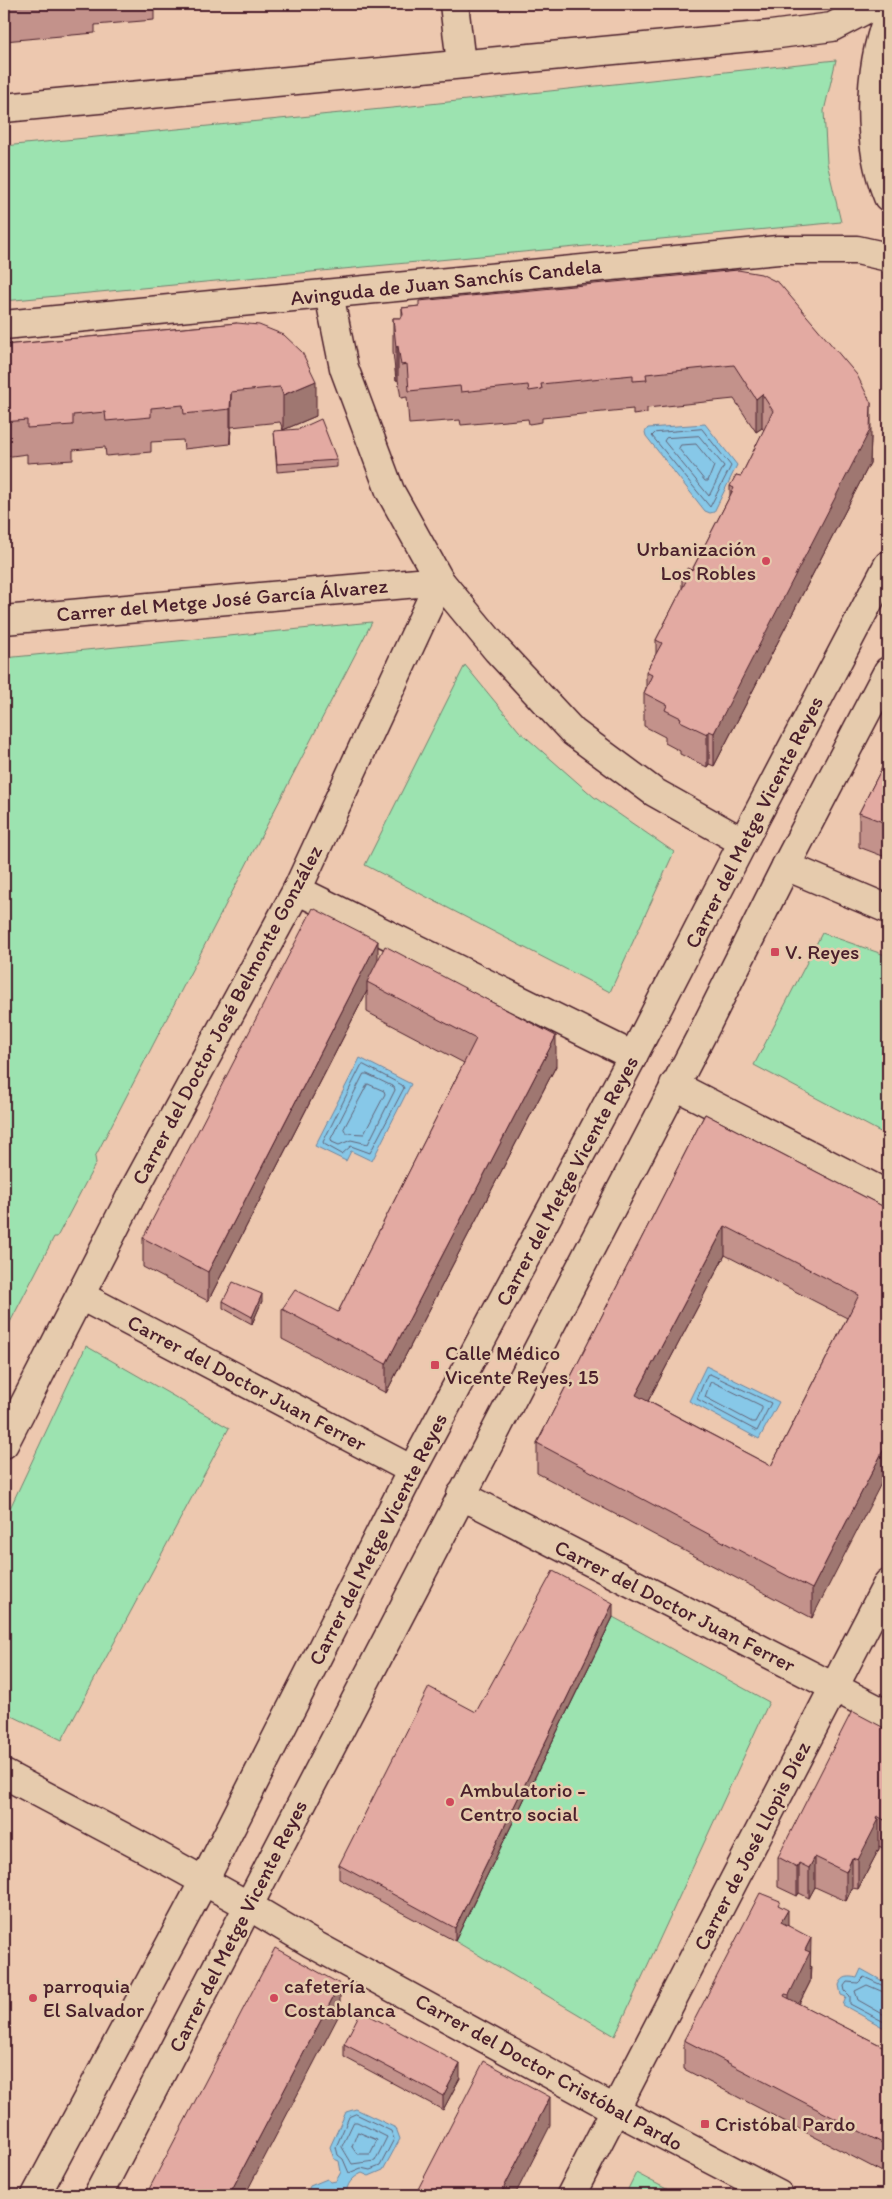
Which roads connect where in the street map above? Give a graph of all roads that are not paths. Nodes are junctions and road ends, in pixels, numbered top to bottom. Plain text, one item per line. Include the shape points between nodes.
1 (454, 4) edge
2 (876, 4) edge
3 (888, 16) edge
4 (461, 64) junction
5 (4, 108) edge
6 (888, 197) edge
7 (888, 257) edge
8 (328, 294) junction
9 (4, 325) edge
10 (888, 565) edge
11 (440, 580) junction
12 (4, 620) edge
13 (888, 671) edge
14 (742, 842) junction
15 (786, 866) junction
16 (297, 890) junction
17 (888, 909) edge
18 (633, 1056) junction
19 (674, 1085) junction
20 (888, 1196) edge
21 (81, 1296) junction
22 (4, 1444) edge
23 (412, 1470) junction
24 (461, 1495) junction
25 (888, 1582) edge
26 (834, 1688) junction
27 (888, 1715) edge
28 (4, 1774) edge
29 (204, 1881) junction
30 (249, 1906) junction
31 (616, 2110) junction
32 (36, 2195) edge
33 (98, 2195) edge
34 (572, 2195) edge
35 (779, 2195) edge

1 - 4 street
2 - 4 street via 832,28
3 - 6 street via 875,69 873,108 876,148
4 - 5 street
7 - 8 street, Avinguda de Juan Sanchís Candela via 857,250 778,250
8 - 9 street, Avinguda de Juan Sanchís Candela
8 - 11 street via 344,368 390,490
10 - 14 street, Carrer del Metge Vicente Reyes
11 - 12 street, Carrer del Metge José García Álvarez
11 - 14 street via 497,650 574,732 654,792
11 - 16 street, Carrer del Doctor José Belmonte González
13 - 15 street, Carrer del Metge Vicente Reyes
14 - 18 street, Carrer del Metge Vicente Reyes
15 - 17 street
15 - 19 street, Carrer del Metge Vicente Reyes
16 - 18 street
16 - 21 street, Carrer del Doctor José Belmonte González via 132,1192
18 - 23 street, Carrer del Metge Vicente Reyes
19 - 20 street
19 - 24 street, Carrer del Metge Vicente Reyes
21 - 22 street, Carrer del Doctor José Belmonte González
21 - 23 street, Carrer del Doctor Juan Ferrer
23 - 29 street, Carrer del Metge Vicente Reyes
24 - 26 street, Carrer del Doctor Juan Ferrer
24 - 30 street, Carrer del Metge Vicente Reyes
25 - 26 street, Carrer de José Llopis Díez
26 - 27 street, Carrer del Doctor Juan Ferrer
26 - 31 street, Carrer de José Llopis Díez
28 - 29 street, Carrer del Doctor Cristóbal Pardo
29 - 30 street, Carrer del Doctor Cristóbal Pardo
29 - 32 street, Carrer del Metge Vicente Reyes
30 - 31 street, Carrer del Doctor Cristóbal Pardo
30 - 33 street, Carrer del Metge Vicente Reyes
31 - 34 street, Carrer de José Llopis Díez
31 - 35 street, Carrer del Doctor Cristóbal Pardo

